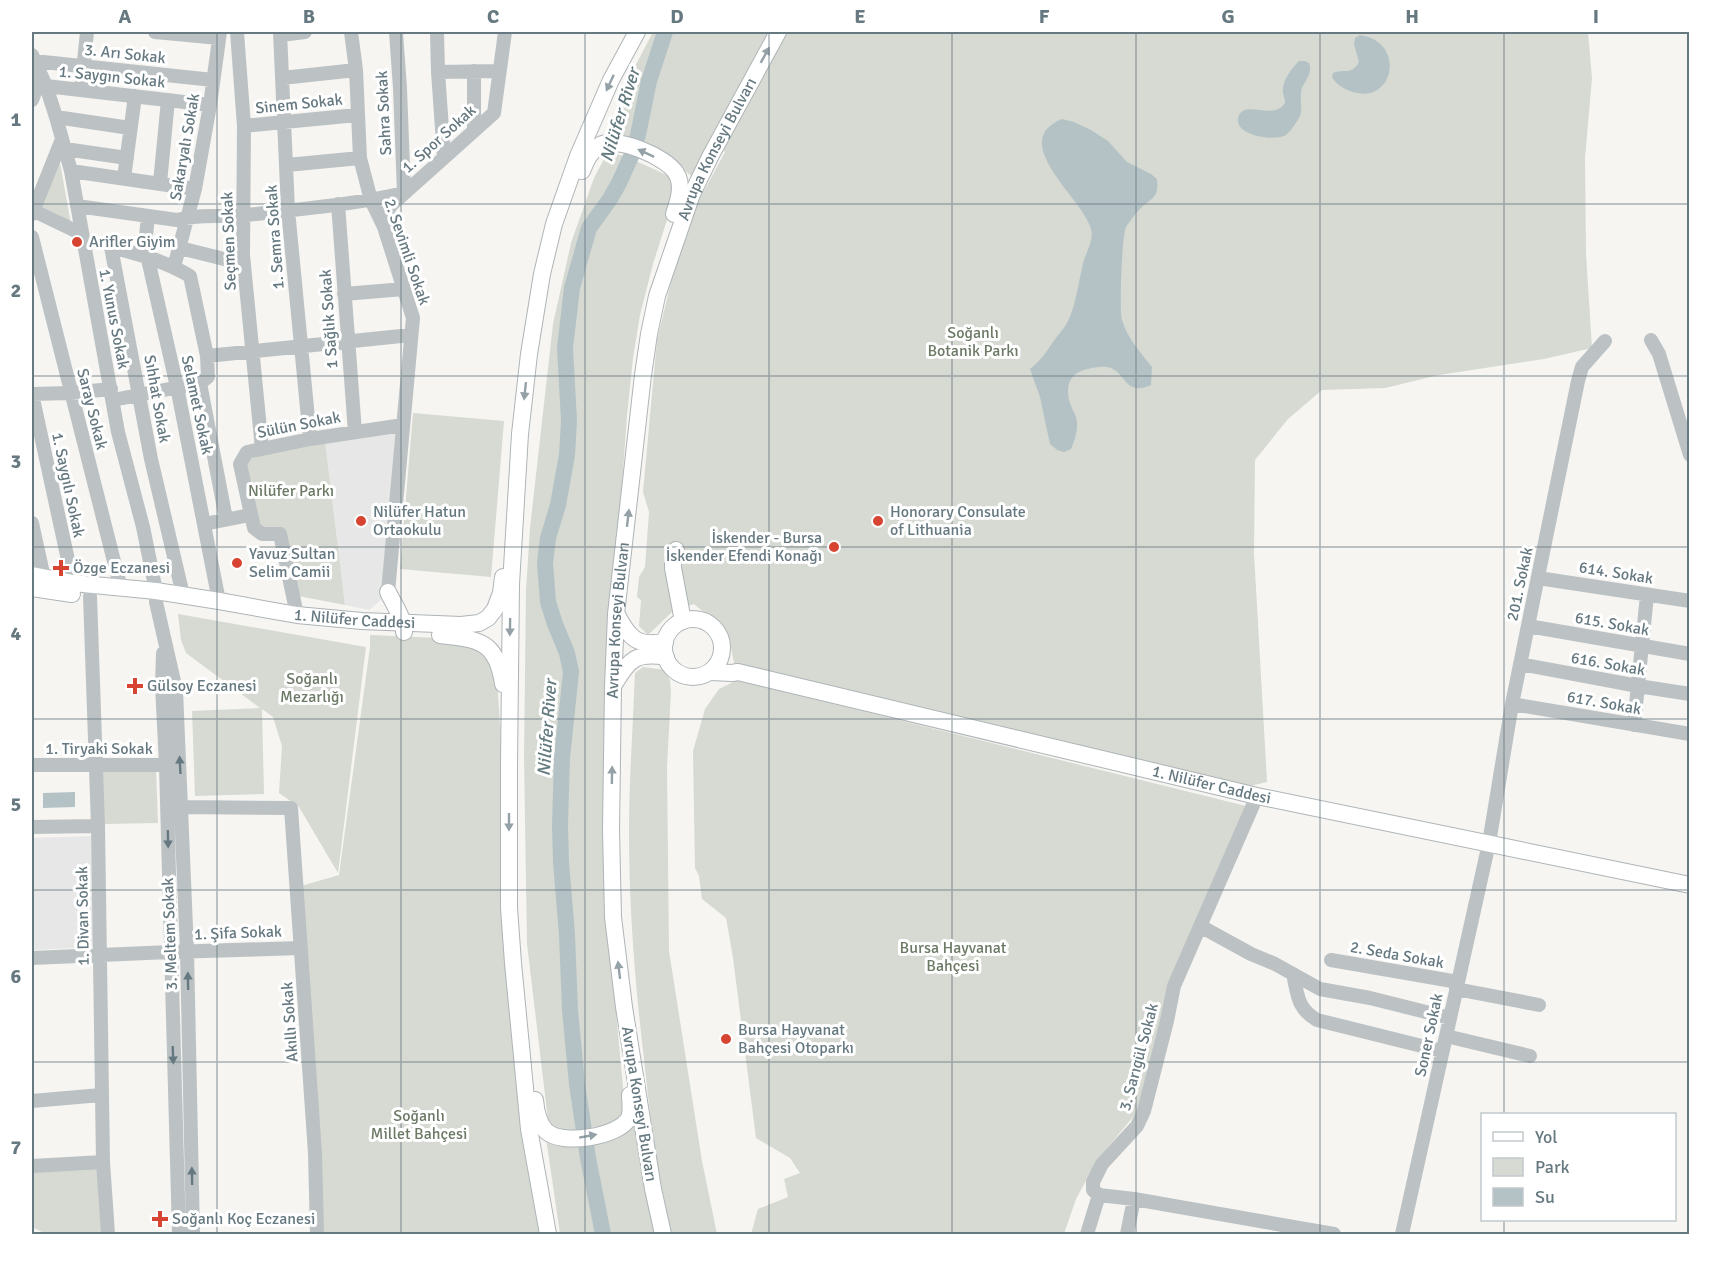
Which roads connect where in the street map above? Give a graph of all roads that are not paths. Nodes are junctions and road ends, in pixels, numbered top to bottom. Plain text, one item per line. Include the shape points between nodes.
1 (87, 32) edge
2 (155, 32) edge
3 (237, 32) edge
4 (305, 32) edge
5 (351, 32) edge
6 (396, 32) edge
7 (437, 32) edge
8 (505, 32) edge
9 (637, 32) edge
10 (778, 32) edge
11 (281, 33) edge
12 (219, 35) edge
13 (33, 58) edge
14 (83, 66) junction
15 (356, 70) junction
16 (498, 70) junction
17 (474, 71) junction
18 (438, 72) junction
19 (282, 78) junction
20 (213, 80) junction
21 (43, 82) junction
22 (81, 90) junction
23 (135, 96) junction
24 (32, 100) edge
25 (168, 100) junction
26 (210, 105) junction
27 (357, 115) junction
28 (56, 117) junction
29 (285, 122) junction
30 (244, 126) junction
31 (130, 128) junction
32 (474, 131) junction
33 (64, 144) junction
34 (444, 157) junction
35 (127, 158) junction
36 (360, 158) junction
37 (287, 165) junction
38 (71, 171) junction
39 (124, 178) junction
40 (160, 183) junction
41 (195, 189) junction
42 (404, 193) junction
43 (372, 200) junction
44 (338, 204) junction
45 (77, 206) junction
46 (288, 210) junction
47 (32, 211) edge
48 (148, 216) junction
49 (188, 216) junction
50 (244, 216) junction
51 (384, 227) junction
52 (82, 234) junction
53 (32, 237) edge
54 (180, 248) junction
55 (148, 257) junction
56 (244, 264) junction
57 (174, 267) junction
58 (404, 289) junction
59 (344, 294) junction
60 (411, 335) junction
61 (1605, 340) dead end
62 (1651, 340) dead end
63 (347, 341) junction
64 (301, 346) junction
65 (253, 351) junction
66 (529, 354) junction
67 (207, 356) junction
68 (200, 383) junction
69 (177, 387) junction
70 (70, 393) junction
71 (32, 394) edge
72 (112, 394) junction
73 (140, 395) junction
74 (639, 421) junction
75 (403, 425) junction
76 (355, 432) junction
77 (520, 434) junction
78 (310, 439) junction
79 (262, 449) junction
80 (1689, 455) edge
81 (250, 515) junction
82 (226, 519) junction
83 (204, 524) junction
84 (32, 529) edge
85 (1538, 578) junction
86 (36, 580) edge
87 (73, 583) junction
88 (121, 589) junction
89 (388, 592) junction
90 (1647, 595) junction
91 (90, 596) junction
92 (183, 596) junction
93 (156, 597) junction
94 (219, 601) junction
95 (1689, 601) edge
96 (616, 614) junction
97 (297, 615) junction
98 (375, 626) junction
99 (1528, 626) junction
100 (404, 629) junction
101 (164, 633) junction
102 (1642, 646) junction
103 (665, 650) junction
104 (1689, 654) edge
105 (722, 655) junction
106 (1520, 664) junction
107 (711, 672) junction
108 (738, 672) junction
109 (1638, 686) junction
110 (613, 687) junction
111 (1689, 694) edge
112 (1512, 704) junction
113 (1634, 724) junction
114 (1689, 734) edge
115 (509, 764) junction
116 (32, 765) edge
117 (166, 765) junction
118 (96, 766) junction
119 (1257, 796) junction
120 (182, 807) junction
121 (98, 826) junction
122 (32, 827) edge
123 (1488, 843) junction
124 (1689, 885) edge
125 (1200, 926) junction
126 (302, 948) junction
127 (187, 951) junction
128 (170, 952) junction
129 (99, 955) junction
130 (32, 958) edge
131 (1331, 960) dead end
132 (1293, 974) junction
133 (1457, 985) junction
134 (1539, 1005) dead end
135 (624, 1007) junction
136 (518, 1014) junction
137 (1450, 1018) junction
138 (1446, 1036) junction
139 (1442, 1051) junction
140 (1530, 1056) dead end
141 (101, 1095) junction
142 (33, 1102) edge
143 (103, 1162) junction
144 (32, 1166) edge
145 (1099, 1195) junction
146 (1134, 1199) junction
147 (109, 1234) edge
148 (179, 1234) edge
149 (193, 1234) edge
150 (317, 1234) edge
151 (548, 1234) edge
152 (663, 1234) edge
153 (1087, 1234) edge
154 (1126, 1234) edge
155 (1334, 1234) edge
156 (1402, 1234) edge

1 - 14 street
2 - 12 street
3 - 30 street, Seçmen Sokak
4 - 11 street
5 - 15 street, 2. Sevimli Sokak
6 - 42 street, Sahra Sokak
7 - 18 street
8 - 16 street, 1. Spor Sokak
9 -> 66 main road via 578,156 554,224
74 -> 10 main road, Avrupa Konseyi Bulvarı via 651,324 677,232 711,155
11 - 19 street, 1. Semra Sokak
12 - 20 street, Sakaryalı Sokak
13 - 14 street, 3. Arı Sokak
13 - 21 street, 1. Yunus Sokak
14 - 20 street, 3. Arı Sokak
14 - 22 street
15 - 19 street
15 - 27 street, 2. Sevimli Sokak
16 - 17 street
16 - 32 street, 1. Spor Sokak via 494,113
17 - 18 street
17 - 32 street
18 - 34 street
19 - 29 street, 1. Semra Sokak
20 - 26 street, Sakaryalı Sokak
21 - 22 street, 1. Saygın Sokak
21 - 24 street
21 - 28 street, 1. Yunus Sokak
22 - 23 street, 1. Saygın Sokak
23 - 25 street, 1. Saygın Sokak
23 - 31 street
25 - 26 street, 1. Saygın Sokak
25 - 40 street
26 - 41 street, Sakaryalı Sokak
27 - 29 street, Sinem Sokak
27 - 36 street, 2. Sevimli Sokak
28 - 31 street
28 - 33 street, 1. Yunus Sokak
29 - 30 street, Sinem Sokak
29 - 37 street, 1. Semra Sokak
30 - 50 street, Seçmen Sokak
31 - 35 street
32 - 34 street, 1. Spor Sokak
33 - 35 street
33 - 38 street, 1. Yunus Sokak
33 - 47 street
34 - 42 street, 1. Spor Sokak
35 - 39 street
36 - 37 street
36 - 43 street, 2. Sevimli Sokak
37 - 46 street, 1. Semra Sokak
38 - 39 street
38 - 45 street, 1. Yunus Sokak
39 - 40 street
40 - 41 street
41 - 49 street, Sakaryalı Sokak
42 - 43 street
42 - 51 street, 1. Spor Sokak via 390,206
43 - 44 street
43 - 51 street, 2. Sevimli Sokak
44 - 46 street
44 - 59 street, 1 Sağlık Sokak
45 - 48 street
45 - 52 street, 1. Yunus Sokak
46 - 50 street
46 - 64 street, 1. Semra Sokak
47 - 52 street
48 - 49 street via 177,220
48 - 55 street, Selamet Sokak
49 - 50 street
49 - 54 street, Sakaryalı Sokak
50 - 56 street, Seçmen Sokak
51 - 58 street, 2. Sevimli Sokak
52 - 72 street, 1. Yunus Sokak
53 - 70 street, Saray Sokak
54 - 56 street
54 - 57 street, Sakaryalı Sokak
55 - 57 street
55 - 69 street, Selamet Sokak
55 - 73 street, Sıhhat Sokak via 111,247
56 - 65 street, Seçmen Sokak
57 - 67 street via 190,276
58 - 59 street
58 - 60 street, 2. Sevimli Sokak via 413,318
59 - 63 street, 1 Sağlık Sokak
60 - 63 street
60 - 75 street, 2. Sevimli Sokak
61 - 85 street, 201. Sokak via 1582,367 1578,381
62 - 80 street via 1659,354
63 - 64 street
63 - 76 street, 1 Sağlık Sokak
64 - 65 street
64 - 78 street, 1. Semra Sokak
65 - 67 street
65 - 79 street, Seçmen Sokak
74 -> 66 main road via 638,357 645,312 679,197 676,174 664,162 627,144 600,145 588,156 563,225
66 -> 77 main road
67 - 68 street via 208,377
68 - 69 street
68 - 82 street
69 - 73 street
69 - 83 street, Selamet Sokak
70 - 71 street
70 - 72 street
70 - 88 street, Saray Sokak
71 - 87 street, 1. Saygılı Sokak
72 - 73 street
72 - 93 street, 1. Yunus Sokak
73 - 92 street, Sıhhat Sokak
96 -> 74 main road, Avrupa Konseyi Bulvarı
75 - 76 street, Sülün Sokak
75 - 89 street, 2. Sevimli Sokak
76 - 78 street, Sülün Sokak
77 - 100 main road, 1. Nilüfer Caddesi via 509,477 503,579 495,609 479,623
77 -> 115 main road via 511,585
78 - 79 street, Sülün Sokak
79 - 81 street, Sülün Sokak via 247,452 240,464
81 - 82 street
81 - 97 street via 254,528 262,534 280,534
82 - 83 street
83 - 94 street, Selamet Sokak
84 - 86 street
85 - 90 street, 614. Sokak
85 - 99 street, 201. Sokak
86 - 87 main road, 1. Nilüfer Caddesi
86 - 91 main road, 1. Nilüfer Caddesi
87 - 88 main road, 1. Nilüfer Caddesi
88 - 93 main road, 1. Nilüfer Caddesi
89 - 98 main road
89 - 100 main road
90 - 95 street, 614. Sokak
90 - 102 street
91 - 93 main road, 1. Nilüfer Caddesi
91 - 118 street, 1. Divan Sokak
92 - 93 main road, 1. Nilüfer Caddesi
92 - 94 main road, 1. Nilüfer Caddesi
93 - 98 main road, 1. Nilüfer Caddesi via 293,623
93 - 101 street, 3. Meltem Sokak
94 - 97 main road, 1. Nilüfer Caddesi
96 - 103 main road via 632,638
96 - 110 main road, Avrupa Konseyi Bulvarı
97 - 98 main road, 1. Nilüfer Caddesi
98 - 100 main road, 1. Nilüfer Caddesi
99 - 102 street, 615. Sokak
99 - 106 street, 201. Sokak
100 - 115 main road, 1. Nilüfer Caddesi via 474,639 495,656 501,671
101 - 117 street, 3. Meltem Sokak
120 -> 101 street, 3. Meltem Sokak via 176,690
102 - 104 street, 615. Sokak
102 - 109 street
103 - 105 main road via 672,629 689,620 705,622 716,630
103 - 107 main road via 672,668 685,676 694,678
103 - 110 main road via 634,658
105 - 107 main road
105 - 108 main road
106 - 109 street, 616. Sokak
106 - 112 street, 201. Sokak
107 - 108 main road, 1. Nilüfer Caddesi
108 - 119 main road, 1. Nilüfer Caddesi
109 - 111 street, 616. Sokak
109 - 113 street
135 -> 110 main road, Avrupa Konseyi Bulvarı via 613,918
112 - 113 street, 617. Sokak
112 - 123 street, 201. Sokak
113 - 114 street, 617. Sokak
115 -> 136 main road via 509,908
116 - 118 street, 1. Tiryaki Sokak
117 - 118 street, 1. Tiryaki Sokak
117 -> 128 street, 3. Meltem Sokak
118 - 121 street, 1. Divan Sokak
119 - 123 main road, 1. Nilüfer Caddesi
119 - 125 street, 3. Sarıgül Sokak
120 - 126 street, Akıllı Sokak via 291,808
120 - 127 street, 3. Meltem Sokak
121 - 122 street
121 - 129 street, 1. Divan Sokak
123 - 124 main road, 1. Nilüfer Caddesi
123 - 133 street, Soner Sokak
125 - 132 street
125 - 145 street, 3. Sarıgül Sokak via 1174,986 1144,1111 1137,1126 1102,1164 1093,1182 1093,1190
126 - 127 street, 1. Şifa Sokak
126 - 150 street, Akıllı Sokak
127 - 128 street, 1. Şifa Sokak
149 -> 127 street, 3. Meltem Sokak
128 - 129 street, 1. Şifa Sokak
128 -> 148 street, 3. Meltem Sokak
129 - 130 street, 1. Şifa Sokak
129 - 141 street, 1. Divan Sokak
131 - 133 street, 2. Seda Sokak
132 - 137 street via 1320,989
132 - 139 street via 1299,1002 1317,1020
133 - 134 street, 2. Seda Sokak
133 - 137 street, Soner Sokak
136 -> 135 main road via 537,1115 546,1131 571,1139 612,1132 628,1121
135 - 152 main road, Avrupa Konseyi Bulvarı
136 - 151 main road via 529,1129
137 - 138 street, Soner Sokak
138 - 139 street, Soner Sokak
138 - 140 street
139 - 156 street, Soner Sokak
141 - 142 street
141 - 143 street, 1. Divan Sokak
143 - 144 street
143 - 147 street, 1. Divan Sokak
145 - 146 street
145 - 153 street
146 - 154 street
146 - 155 street

